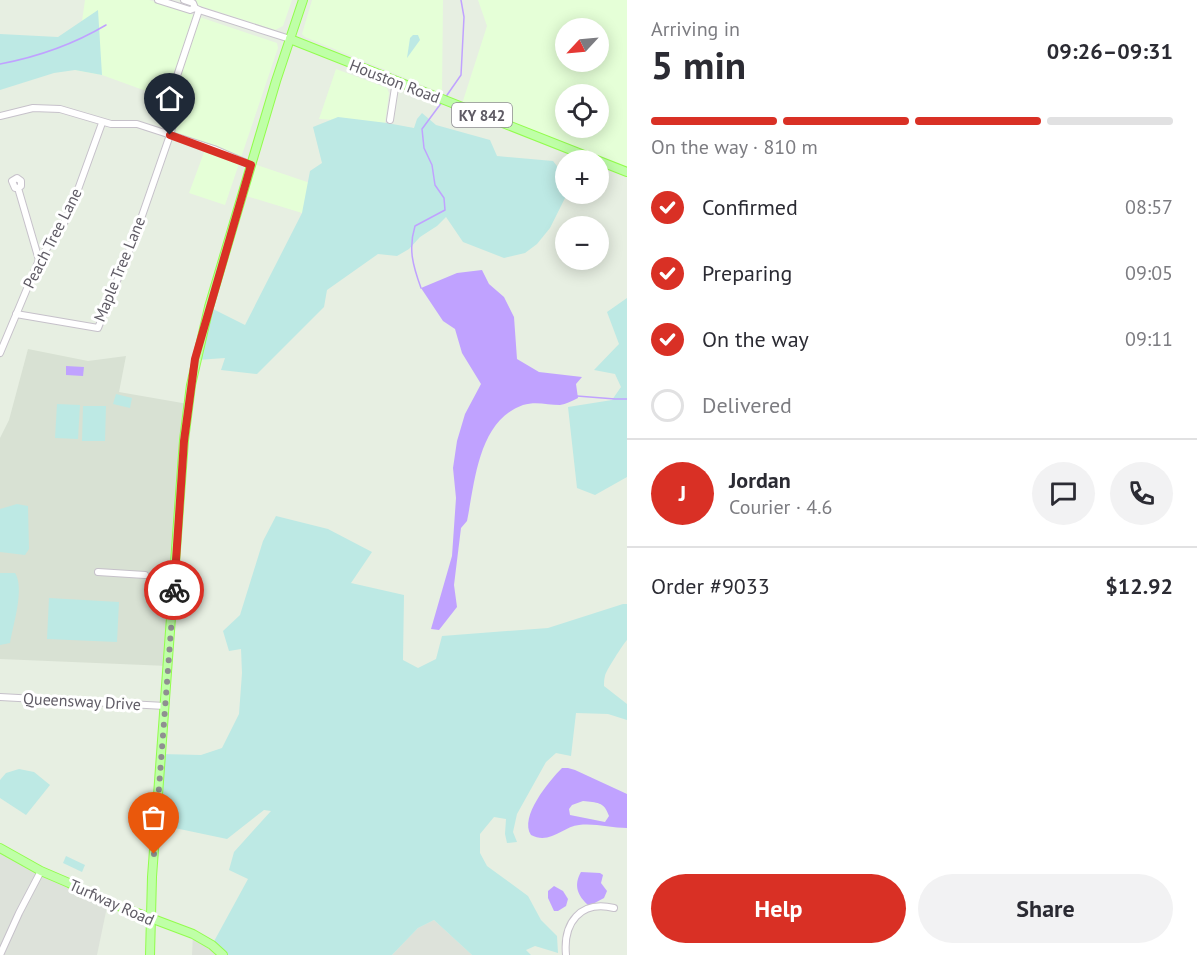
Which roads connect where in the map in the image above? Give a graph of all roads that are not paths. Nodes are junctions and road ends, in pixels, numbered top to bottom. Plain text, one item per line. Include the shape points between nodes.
1 (158, 0) edge
2 (184, 0) edge
3 (303, 0) edge
4 (197, 9) junction
5 (290, 39) junction
6 (396, 81) junction
7 (0, 116) edge
8 (390, 120) dead end
9 (102, 123) junction
10 (170, 135) junction
11 (251, 165) junction
12 (627, 172) edge
13 (18, 188) dead end
14 (39, 260) junction
15 (16, 314) junction
16 (0, 353) edge
17 (98, 572) dead end
18 (145, 575) dead end
19 (0, 697) edge
20 (165, 706) junction
21 (0, 848) edge
22 (41, 872) junction
23 (614, 908) dead end
24 (152, 919) junction
25 (0, 955) edge
26 (150, 955) edge
27 (223, 955) edge
28 (566, 955) edge

1 - 4 street, Houston Road
2 - 4 street, Houston Road
3 - 5 main road
4 - 5 street, Houston Road
4 - 10 street via 175,82 180,101
5 - 6 main road, Houston Road / KY 842
5 - 11 main road
6 - 8 street
6 - 12 main road, Houston Road / KY 842
7 - 9 street via 33,108 60,109
9 - 10 street via 137,124
9 - 14 street, Peach Tree Lane via 72,206
10 - 11 street
10 - 15 street, Maple Tree Lane via 98,328
11 - 20 main road via 204,323 191,385
13 - 14 street
14 - 15 street, Peach Tree Lane
15 - 16 street, Peach Tree Lane
17 - 18 street
19 - 20 street, Queensway Drive
20 - 24 main road
21 - 22 main road, Turfway Road
22 - 24 main road, Turfway Road
22 - 25 street
23 - 28 street via 601,906 575,917 567,933
24 - 26 main road
24 - 27 main road, Turfway Road via 193,934

